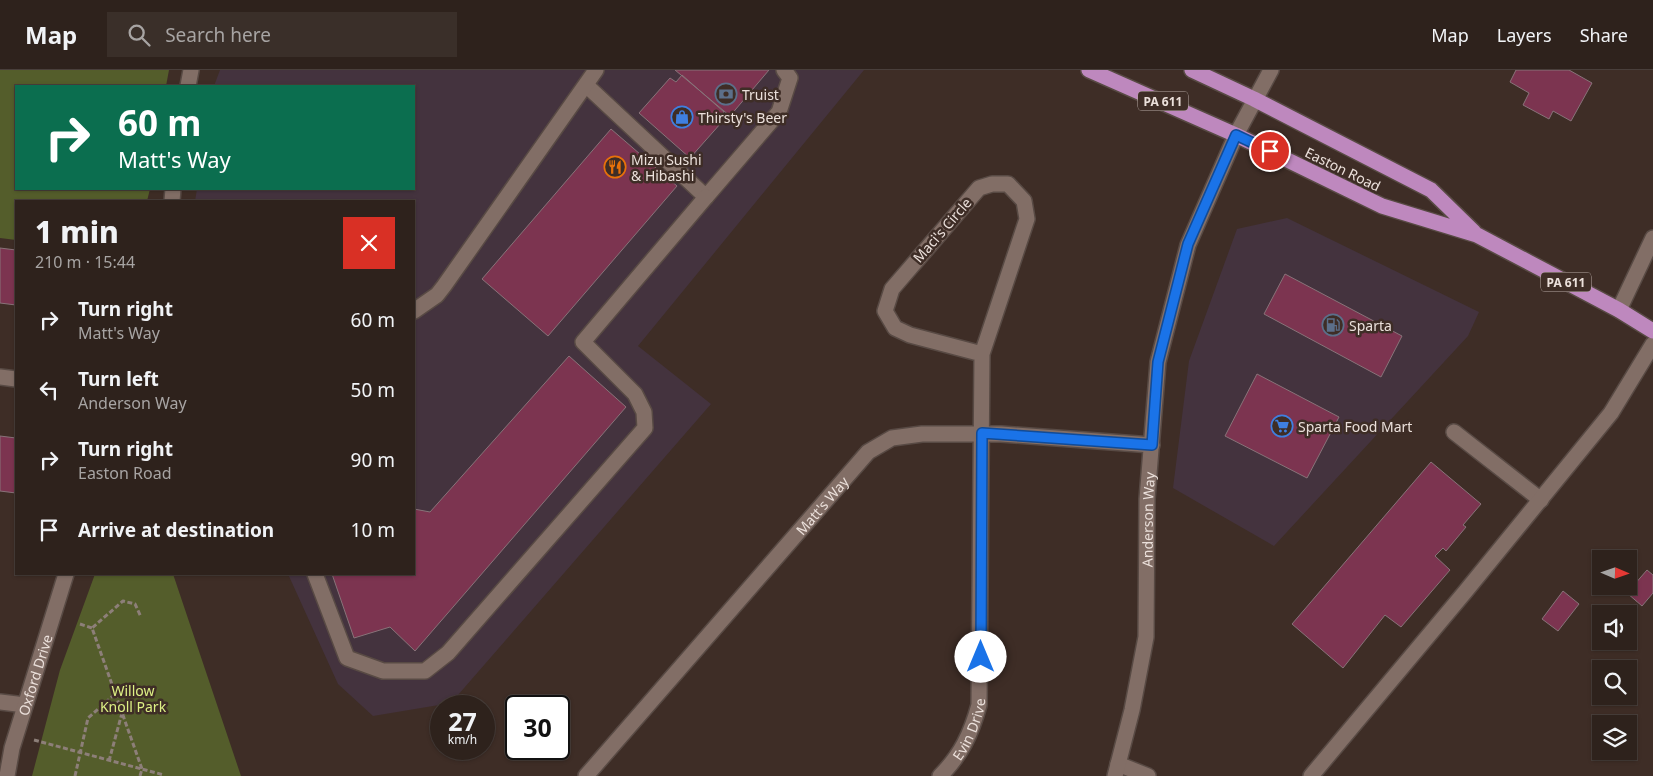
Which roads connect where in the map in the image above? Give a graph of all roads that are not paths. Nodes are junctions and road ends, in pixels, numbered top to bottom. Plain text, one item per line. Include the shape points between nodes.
1 (191, 70) edge
2 (596, 70) edge
3 (784, 70) edge
4 (1089, 70) edge
5 (1192, 70) edge
6 (1271, 70) edge
7 (586, 84) junction
8 (188, 85) edge
9 (1254, 99) junction
10 (1236, 135) junction
11 (706, 197) junction
12 (1477, 235) junction
13 (1653, 238) edge
14 (415, 310) edge
15 (1619, 310) junction
16 (1653, 331) edge
17 (1653, 344) edge
18 (982, 354) junction
19 (0, 377) edge
20 (15, 379) edge
21 (1454, 432) dead end
22 (982, 433) junction
23 (1152, 445) junction
24 (1541, 500) junction
25 (66, 575) edge
26 (315, 575) edge
27 (0, 702) edge
28 (25, 705) junction
29 (1117, 770) edge
30 (7, 776) edge
31 (586, 776) edge
32 (940, 776) edge
33 (1148, 776) edge
34 (1311, 776) edge

1 - 8 street
2 - 7 street
3 - 11 street via 790,78 779,112
4 - 10 highway, Easton Road / PA 611
5 - 9 highway, Easton Road / PA 611
6 - 9 street, Anderson Way
7 - 11 street
7 - 14 street via 437,296
9 - 10 street, Anderson Way
9 - 12 highway, Easton Road / PA 611 via 1431,190
10 - 12 highway, Easton Road / PA 611 via 1382,206
10 - 23 street, Anderson Way via 1188,244 1158,362
11 - 26 street via 583,342 635,394 644,412 645,428 448,654 425,671 383,670 347,658
12 - 15 highway, Easton Road / PA 611
13 - 15 street
15 - 16 highway, Easton Road / PA 611
17 - 24 street via 1611,413
18 - 18 street, Maci's Circle via 910,335 895,328 885,311 892,289 973,194 979,188 992,184 1008,184 1024,201 1028,219
18 - 22 street, Maci's Circle
19 - 20 street
21 - 24 street
22 - 23 street, Matt's Way
22 - 31 street, Matt's Way via 892,438 868,452
22 - 32 street, Evin Drive via 979,705 971,734 956,760
23 - 29 street, Anderson Way via 1147,499 1146,637
24 - 34 street
25 - 28 street, Oxford Drive
27 - 28 street
28 - 30 street, Oxford Drive
29 - 33 street

